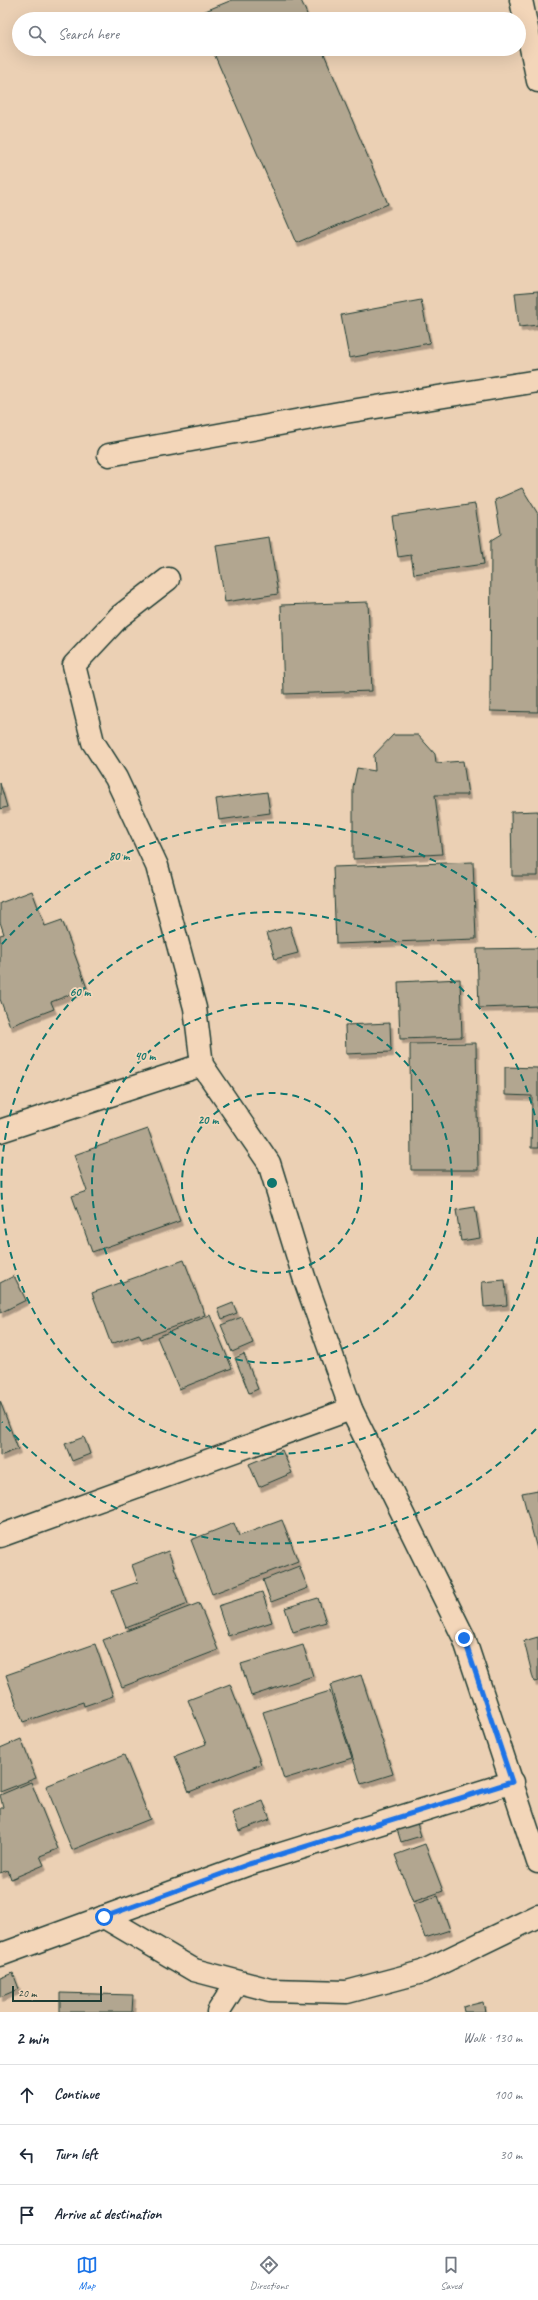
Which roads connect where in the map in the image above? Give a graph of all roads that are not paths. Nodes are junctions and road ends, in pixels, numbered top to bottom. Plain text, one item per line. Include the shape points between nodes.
1 (521, 0) edge
2 (524, 12) edge
3 (526, 24) edge
4 (538, 81) edge
5 (538, 382) edge
6 (109, 455) dead end
7 (168, 579) dead end
8 (202, 1064) junction
9 (0, 1131) edge
10 (351, 1409) junction
11 (0, 1536) edge
12 (512, 1782) junction
13 (538, 1862) edge
14 (538, 1916) edge
15 (104, 1917) junction
16 (0, 1955) edge
17 (237, 1982) junction
18 (218, 2012) edge

1 - 2 street
3 - 4 street
5 - 6 street via 345,412
7 - 8 street via 119,617 74,665 93,742 116,778 157,866 195,1008
8 - 9 street
8 - 10 street via 269,1163 304,1276
10 - 11 street
10 - 12 street via 464,1638
12 - 13 street
12 - 15 street via 249,1864
14 - 17 street via 422,1972 347,1992 270,1990
15 - 16 street
15 - 17 street via 194,1970
17 - 18 street

